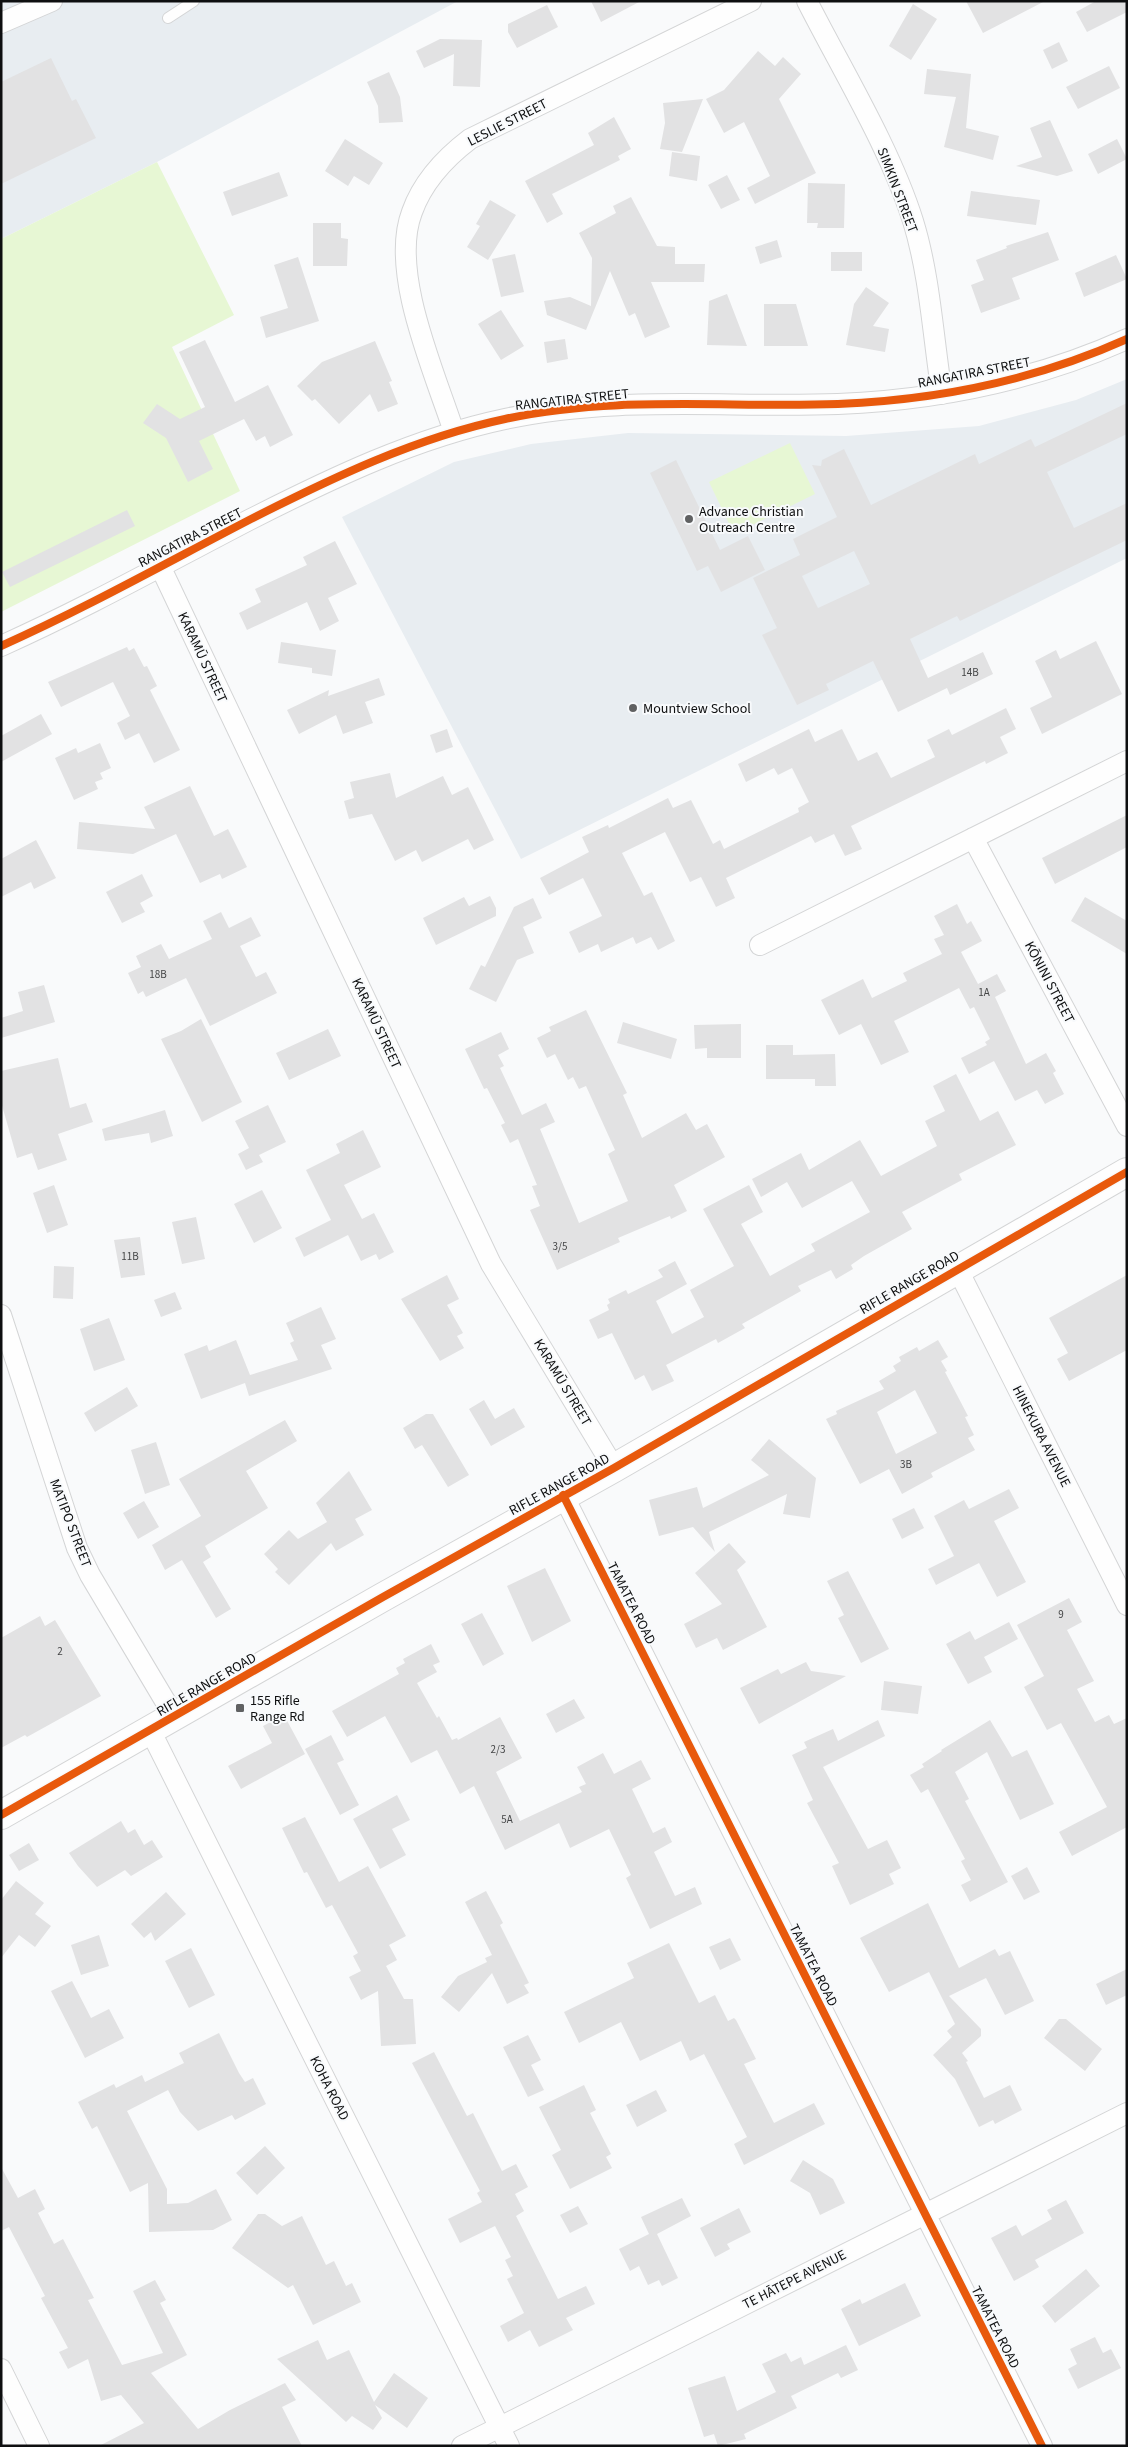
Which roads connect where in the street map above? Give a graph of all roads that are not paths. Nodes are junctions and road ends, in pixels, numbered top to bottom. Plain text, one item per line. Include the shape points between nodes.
1 (52, 1) edge
2 (194, 1) edge
3 (751, 1) edge
4 (807, 1) edge
5 (168, 18) dead end
6 (1, 23) edge
7 (1127, 339) edge
8 (942, 394) junction
9 (454, 432) junction
10 (160, 566) junction
11 (1, 646) edge
12 (1127, 761) edge
13 (973, 838) junction
14 (760, 945) dead end
15 (1127, 1126) edge
16 (1127, 1172) edge
17 (957, 1268) junction
18 (1, 1315) edge
19 (614, 1468) junction
20 (563, 1495) junction
21 (1127, 1605) edge
22 (174, 1716) junction
23 (150, 1730) junction
24 (1, 1815) edge
25 (1127, 2113) edge
26 (925, 2214) junction
27 (1, 2369) edge
28 (505, 2437) edge
29 (39, 2446) edge
30 (462, 2446) edge
31 (1042, 2446) edge

1 - 6 street
2 - 5 lane
3 - 9 street, LESLIE STREET via 470,139 445,158 427,183 412,212 406,270 411,300
4 - 8 street, SIMKIN STREET via 879,140 913,221
7 - 8 street, RANGATIRA STREET via 1036,373
8 - 9 street, RANGATIRA STREET via 836,404 610,405 515,417
9 - 10 street, RANGATIRA STREET via 381,457 320,484
10 - 11 street, RANGATIRA STREET
10 - 19 street, KARAMŪ STREET via 491,1264
12 - 13 street
13 - 14 street
13 - 15 street, KŌNINI STREET
16 - 17 street, RIFLE RANGE ROAD
17 - 19 street, RIFLE RANGE ROAD
17 - 21 street, HINEKURA AVENUE
18 - 22 street, MATIPO STREET via 77,1548
19 - 20 street, RIFLE RANGE ROAD
20 - 22 street, RIFLE RANGE ROAD
20 - 26 street, TAMATEA ROAD
22 - 23 street, RIFLE RANGE ROAD
23 - 24 street, RIFLE RANGE ROAD
23 - 28 street, KOHA ROAD
25 - 26 street, TE HĀTEPE AVENUE
26 - 28 street, TE HĀTEPE AVENUE
26 - 31 street, TAMATEA ROAD
27 - 29 street
28 - 30 street, TE HĀTEPE AVENUE

